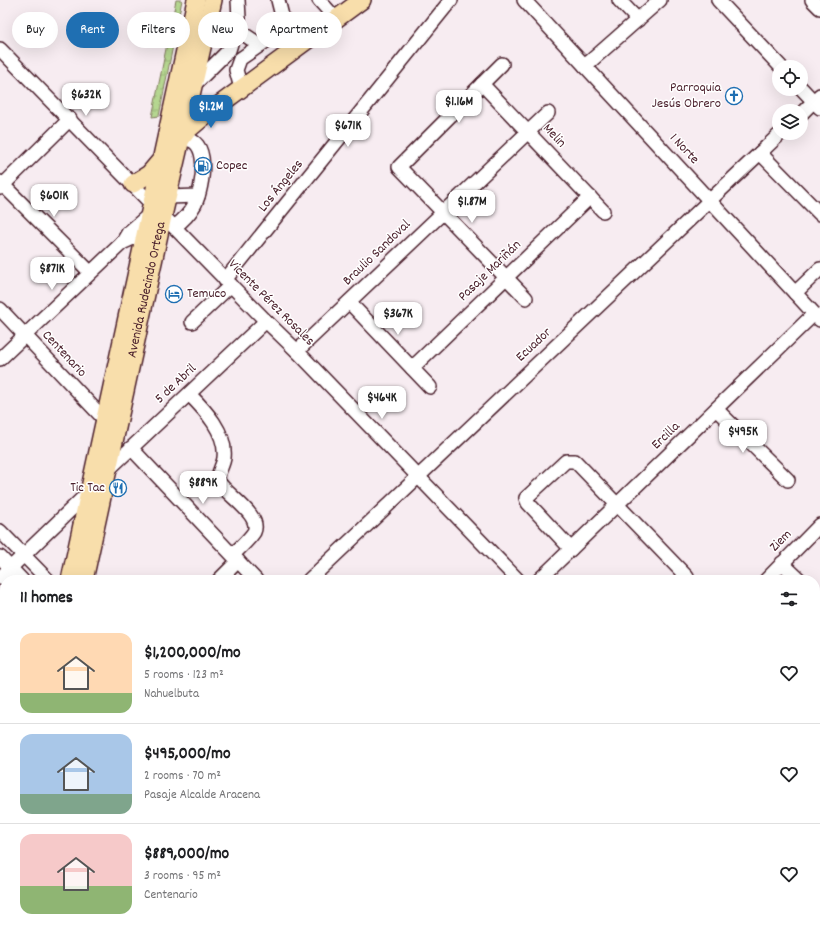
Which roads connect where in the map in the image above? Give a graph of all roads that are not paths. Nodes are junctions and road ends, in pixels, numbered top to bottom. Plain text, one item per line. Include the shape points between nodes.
1 (196, 0) edge
2 (213, 0) edge
3 (238, 0) edge
4 (278, 0) edge
5 (319, 0) edge
6 (362, 0) edge
7 (451, 0) edge
8 (524, 0) edge
9 (619, 0) edge
10 (660, 0) edge
11 (718, 0) edge
12 (812, 0) edge
13 (820, 8) edge
14 (239, 12) edge
15 (281, 12) edge
16 (330, 12) edge
17 (342, 15) edge
18 (638, 20) junction
19 (231, 48) edge
20 (256, 48) edge
21 (296, 48) edge
22 (0, 49) edge
23 (774, 60) edge
24 (502, 64) dead end
25 (585, 66) junction
26 (482, 84) junction
27 (194, 85) junction
28 (242, 88) junction
29 (808, 94) edge
30 (223, 101) junction
31 (818, 102) edge
32 (189, 107) junction
33 (808, 109) edge
34 (548, 112) dead end
35 (170, 115) junction
36 (70, 120) junction
37 (528, 132) junction
38 (181, 140) junction
39 (774, 140) edge
40 (760, 153) junction
41 (162, 157) junction
42 (133, 184) junction
43 (1, 185) edge
44 (198, 196) junction
45 (168, 197) junction
46 (590, 197) junction
47 (710, 200) junction
48 (603, 211) dead end
49 (443, 212) junction
50 (820, 214) edge
51 (160, 215) junction
52 (144, 240) junction
53 (122, 243) junction
54 (820, 268) edge
55 (90, 272) junction
56 (507, 277) junction
57 (228, 283) junction
58 (795, 293) junction
59 (526, 298) dead end
60 (349, 302) junction
61 (0, 309) edge
62 (817, 317) edge
63 (266, 321) junction
64 (192, 322) dead end
65 (25, 335) junction
66 (297, 351) junction
67 (0, 359) edge
68 (412, 368) junction
69 (430, 387) dead end
70 (189, 394) junction
71 (716, 409) junction
72 (105, 420) junction
73 (131, 448) junction
74 (109, 469) junction
75 (419, 476) junction
76 (788, 480) dead end
77 (90, 491) junction
78 (618, 504) junction
79 (820, 525) edge
80 (0, 531) edge
81 (571, 549) junction
82 (24, 555) junction
83 (0, 557) edge
84 (235, 558) junction
85 (782, 563) junction
86 (10, 568) junction
87 (3, 575) edge
88 (17, 575) edge
89 (43, 575) edge
90 (71, 575) edge
91 (85, 575) edge
92 (223, 575) edge
93 (251, 575) edge
94 (314, 575) edge
95 (513, 575) edge
96 (544, 575) edge
97 (685, 575) edge
98 (771, 575) edge
99 (792, 575) edge

1 - 35 main road, Avenida Rudecindo Ortega
2 - 27 main road, Avenida Rudecindo Ortega
3 - 14 street
4 - 15 street
5 - 16 street
6 - 17 main road
7 - 57 street, Los Ángeles
8 - 25 street, 1 Norte
9 - 18 street
10 - 18 street
11 - 23 street
12 - 13 street
18 - 25 street
19 - 27 street
20 - 28 street via 240,59 236,70
21 - 28 main road
22 - 36 street, Vicente Pérez Rosales
24 - 26 street
25 - 47 street, 1 Norte
26 - 37 street, Melin
26 - 49 street via 399,167
27 - 32 main road, Avenida Rudecindo Ortega
28 - 30 main road
29 - 31 street
30 - 32 main road via 200,102
30 - 38 main road via 198,121
31 - 33 street
32 - 35 main road
32 - 38 main road, Avenida Rudecindo Ortega
34 - 37 street, Braulio Sandoval
35 - 41 main road, Avenida Rudecindo Ortega
36 - 42 street, Vicente Pérez Rosales
36 - 43 street
37 - 46 street, Melin
37 - 49 street, Braulio Sandoval
38 - 44 street via 192,140 202,154
38 - 45 main road, Avenida Rudecindo Ortega
39 - 40 street, Ecuador
40 - 47 street, Ecuador
40 - 50 street
41 - 42 main road via 150,174
41 - 51 main road, Avenida Rudecindo Ortega
42 - 51 street, Vicente Pérez Rosales
43 - 55 street
44 - 45 street
44 - 51 street via 191,211
45 - 51 main road, Avenida Rudecindo Ortega
46 - 48 street, Melin
46 - 56 street, Pasaje Mariñán
47 - 58 street, 1 Norte
47 - 75 street, Ecuador
49 - 56 street
49 - 60 street, Braulio Sandoval
51 - 52 main road, Avenida Rudecindo Ortega
51 - 53 street via 128,233
51 - 57 street, Vicente Pérez Rosales
51 - 74 main road, Avenida Rudecindo Ortega
52 - 53 street via 134,238
52 - 72 main road, Avenida Rudecindo Ortega
53 - 55 street
54 - 58 street
55 - 65 street
56 - 59 street
56 - 68 street, Pasaje Mariñán
57 - 63 street, Vicente Pérez Rosales
57 - 64 street, Los Ángeles
58 - 62 street, 1 Norte
60 - 66 street, Braulio Sandoval
60 - 68 street
61 - 65 street, Centenario
62 - 71 street, Ercilla
63 - 66 street, Vicente Pérez Rosales
63 - 70 street, 5 de Abril
65 - 67 street
65 - 72 street, Centenario
66 - 75 street, Vicente Pérez Rosales
68 - 69 street
70 - 73 street, 5 de Abril
70 - 84 street via 208,416 223,443 224,460 218,481 255,522 255,529
71 - 76 street
71 - 78 street, Ercilla
72 - 77 main road, Avenida Rudecindo Ortega
73 - 74 street, 5 de Abril
73 - 84 street
74 - 91 main road, Avenida Rudecindo Ortega
75 - 94 street, Ecuador
75 - 95 street, Vicente Pérez Rosales
77 - 82 street
77 - 90 main road, Avenida Rudecindo Ortega
78 - 81 street, Ercilla
78 - 81 street via 575,461 570,460 529,494 526,498 528,503
78 - 97 street
79 - 85 street, Ziem
80 - 82 street
81 - 96 street, Ercilla
82 - 86 street
82 - 89 street
83 - 86 street
84 - 92 street
84 - 93 street
85 - 98 street, Ziem
85 - 99 street
86 - 87 street
86 - 88 street

